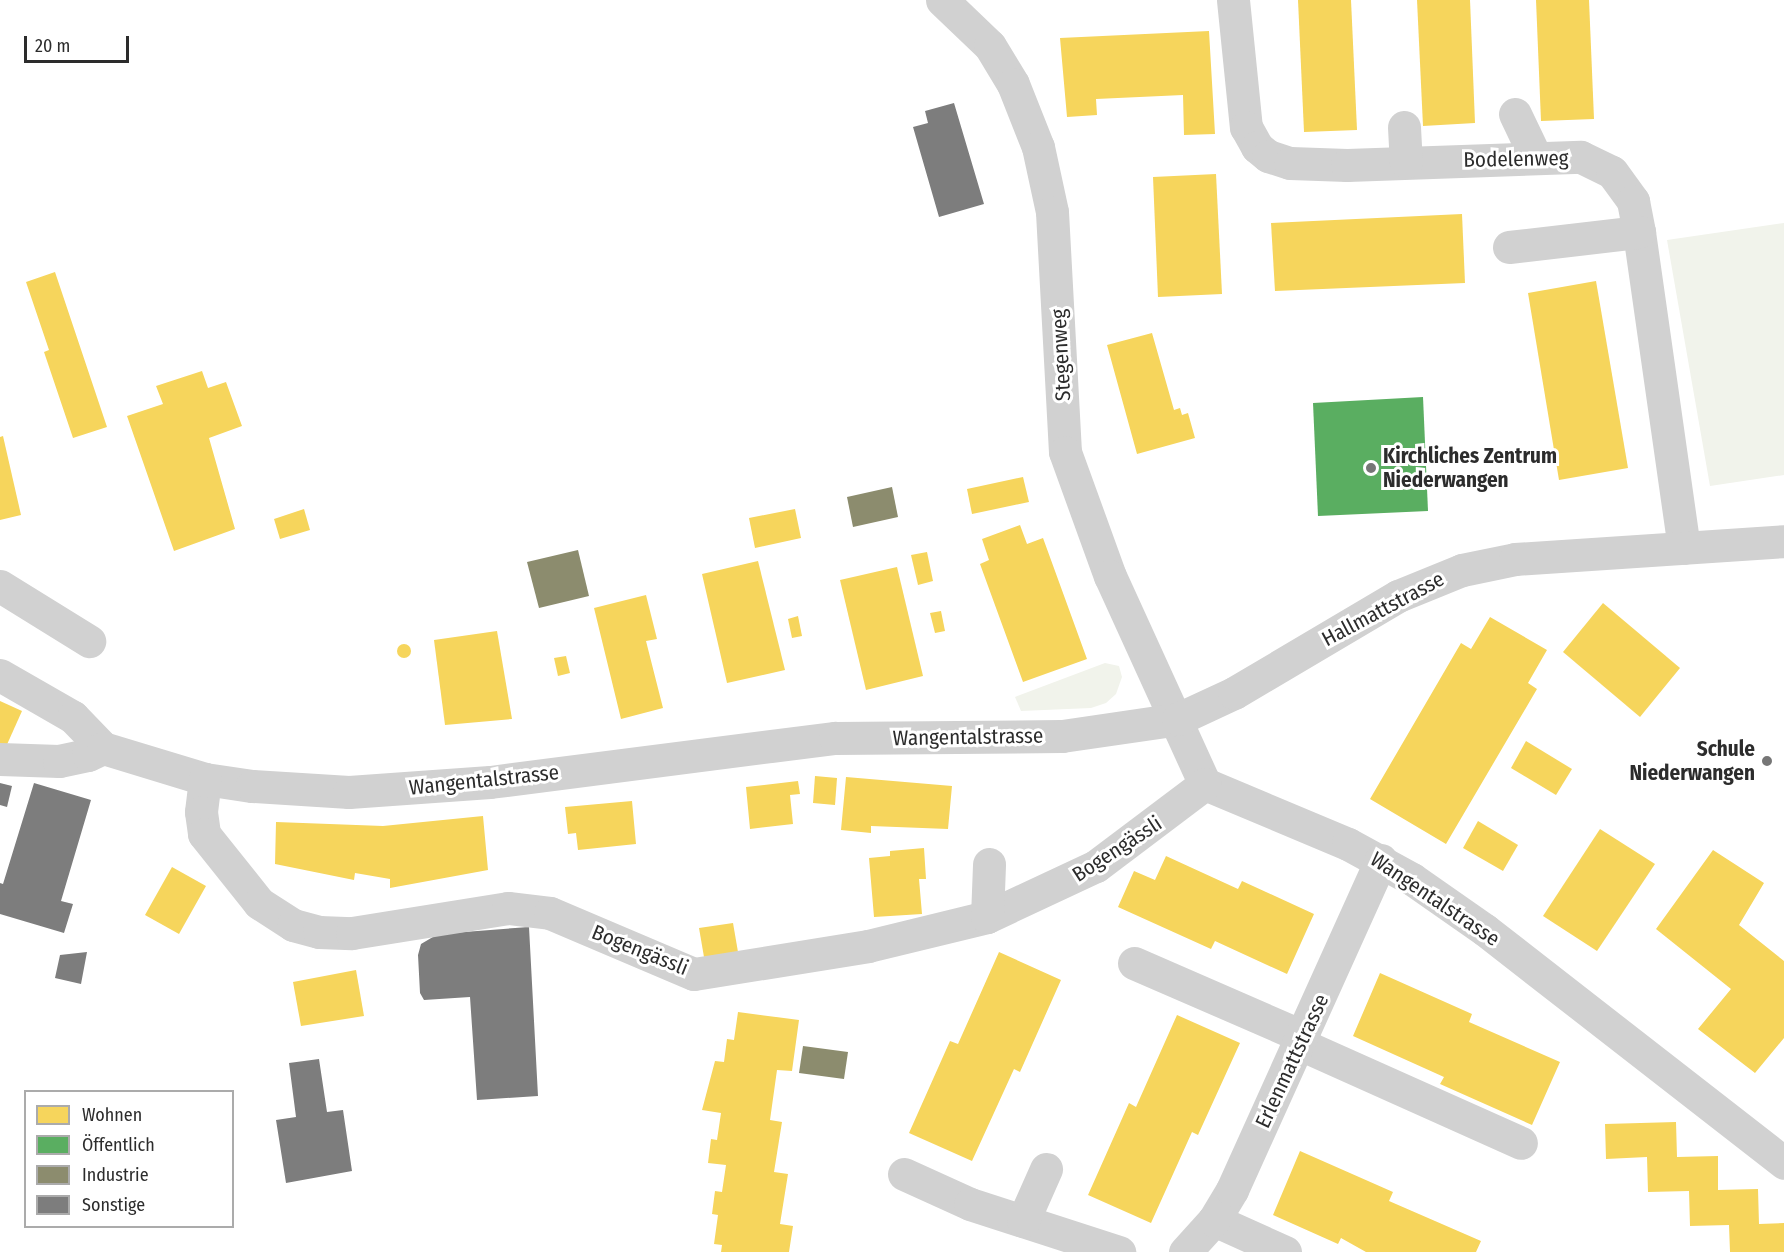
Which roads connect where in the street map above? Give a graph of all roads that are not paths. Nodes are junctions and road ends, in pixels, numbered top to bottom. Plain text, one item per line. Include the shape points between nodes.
1 (942, 0) edge
2 (1233, 0) edge
3 (1515, 114) dead end
4 (1404, 127) dead end
5 (1536, 156) junction
6 (1406, 162) junction
7 (1639, 232) junction
8 (1509, 247) dead end
9 (1784, 541) edge
10 (1684, 548) junction
11 (0, 586) edge
12 (89, 641) dead end
13 (0, 675) edge
14 (1178, 719) junction
15 (103, 748) junction
16 (0, 759) edge
17 (206, 779) junction
18 (1205, 784) junction
19 (1381, 860) junction
20 (989, 864) dead end
21 (987, 917) junction
22 (1134, 963) dead end
23 (1302, 1041) junction
24 (1521, 1143) dead end
25 (1784, 1163) edge
26 (1046, 1169) dead end
27 (904, 1174) dead end
28 (1023, 1221) junction
29 (1214, 1221) junction
30 (1119, 1252) edge
31 (1185, 1252) edge
32 (1285, 1252) edge

1 - 14 street, Stegenweg via 990,46 1014,84 1038,147 1052,212 1065,452 1110,576 1144,655
2 - 6 street, Bodelenweg via 1246,127 1257,147 1290,163
3 - 5 street
4 - 6 street
5 - 6 street, Bodelenweg
5 - 7 street, Bodelenweg via 1581,158 1612,172 1633,201
7 - 8 street
7 - 10 street, Bodelenweg
9 - 10 street, Hallmattstrasse
10 - 14 street, Hallmattstrasse via 1515,559 1440,577 1398,596 1234,693
11 - 12 street
13 - 15 street via 72,717
14 - 17 street, Wangentalstrasse via 1062,736 835,738 490,782 349,792
14 - 18 street
15 - 16 street via 59,761
15 - 17 street, Wangentalstrasse
17 - 21 street, Bogengässli via 201,812 204,834 216,852 274,916 319,932 352,933 508,908 550,913 694,974 868,946
18 - 19 street, Wangentalstrasse
18 - 21 street, Bogengässli via 1096,866
19 - 23 street, Erlenmattstrasse
19 - 25 street, Wangentalstrasse via 1485,930
20 - 21 street
22 - 23 street
23 - 24 street
23 - 29 street, Erlenmattstrasse
26 - 28 street
27 - 28 street via 970,1204
28 - 30 street
29 - 31 street, Erlenmattstrasse
29 - 32 street

